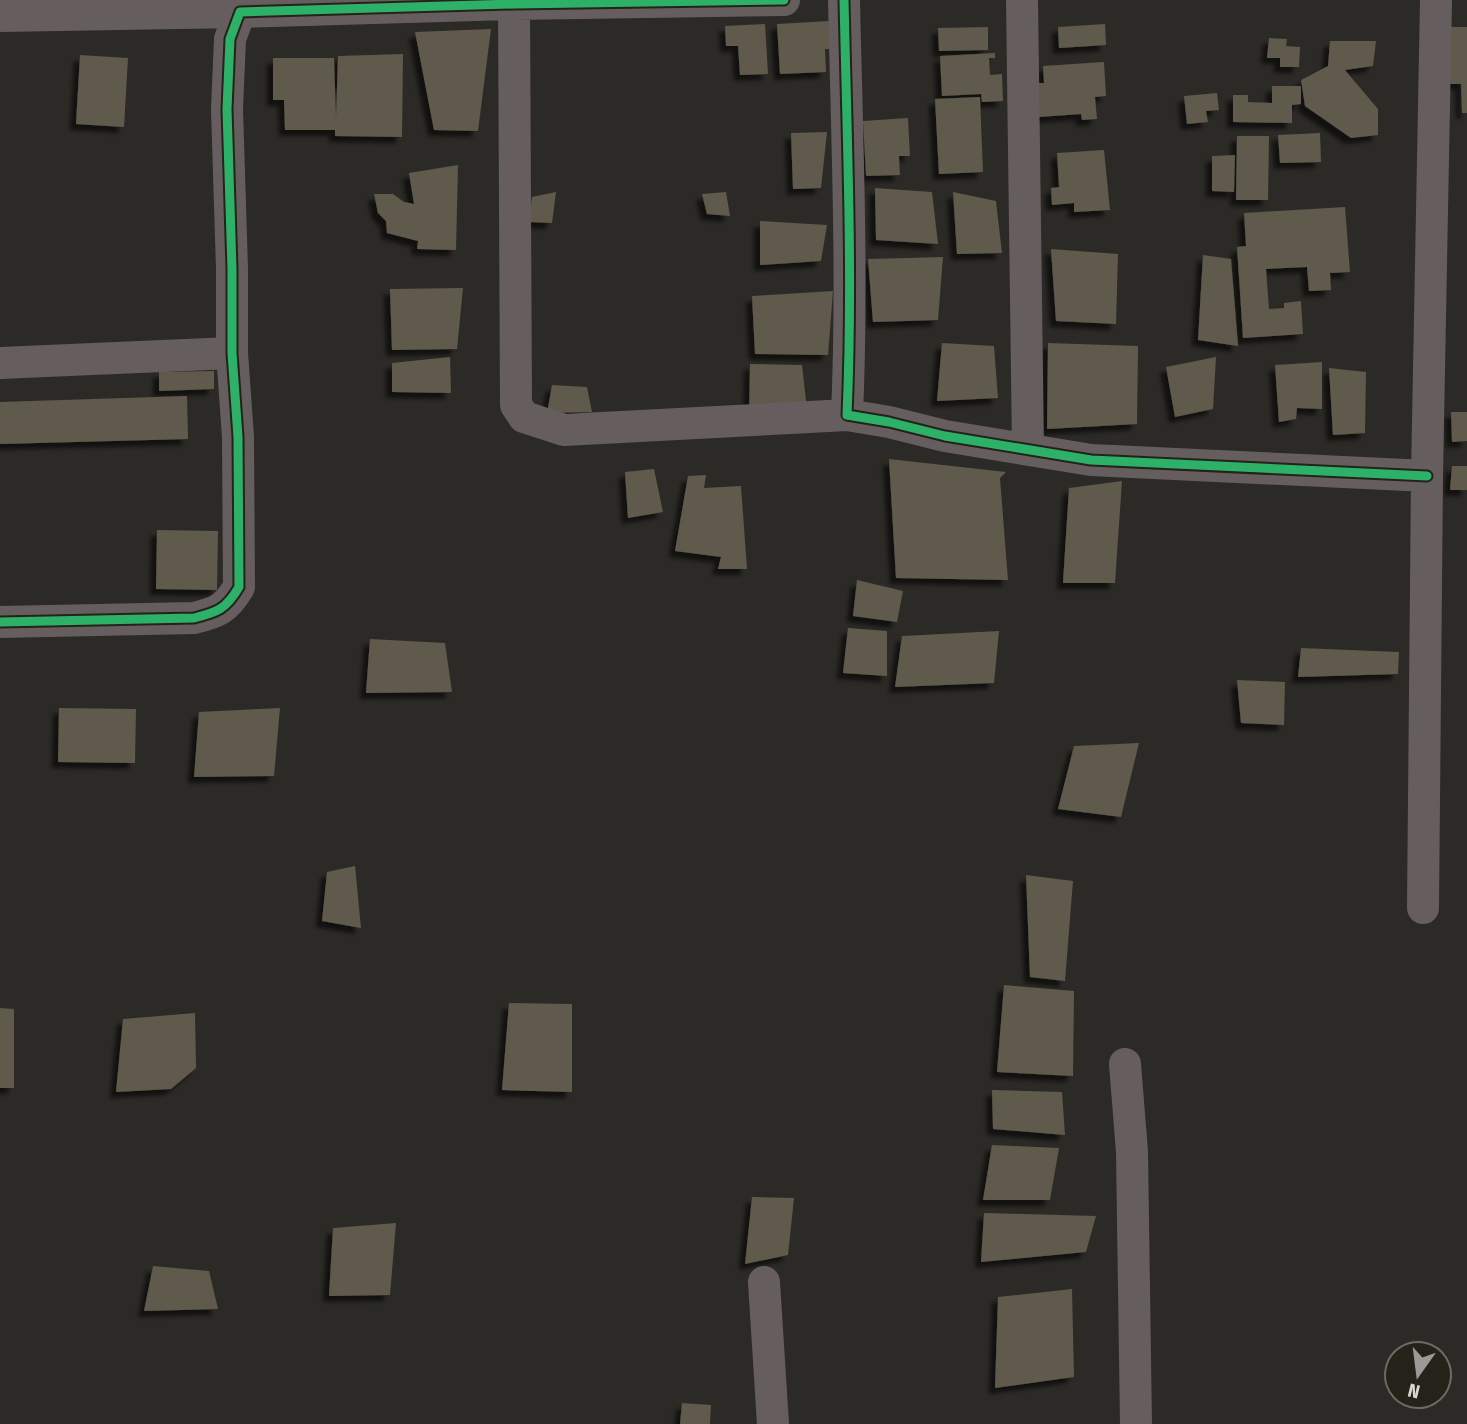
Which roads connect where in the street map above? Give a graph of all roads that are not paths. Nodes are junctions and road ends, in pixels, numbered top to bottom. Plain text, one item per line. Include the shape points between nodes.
1 (784, 0) edge
2 (844, 0) edge
3 (1022, 0) edge
4 (1436, 0) edge
5 (514, 4) junction
6 (240, 12) junction
7 (0, 16) edge
8 (232, 353) junction
9 (0, 363) edge
10 (847, 415) junction
11 (1028, 449) junction
12 (1427, 476) junction
13 (0, 622) edge
14 (1423, 908) dead end
15 (1125, 1064) dead end
16 (764, 1282) dead end
17 (773, 1424) edge
18 (1136, 1424) edge

1 - 5 street
2 - 10 street via 850,245
3 - 11 street
4 - 12 street
5 - 6 street
5 - 10 street via 516,405 524,417 564,430
6 - 7 street
6 - 8 street via 230,39 227,109
8 - 9 street
8 - 13 street via 239,587 230,604 194,618
10 - 11 street
11 - 12 street via 1091,460
12 - 14 street
15 - 18 street via 1132,1152
16 - 17 street

